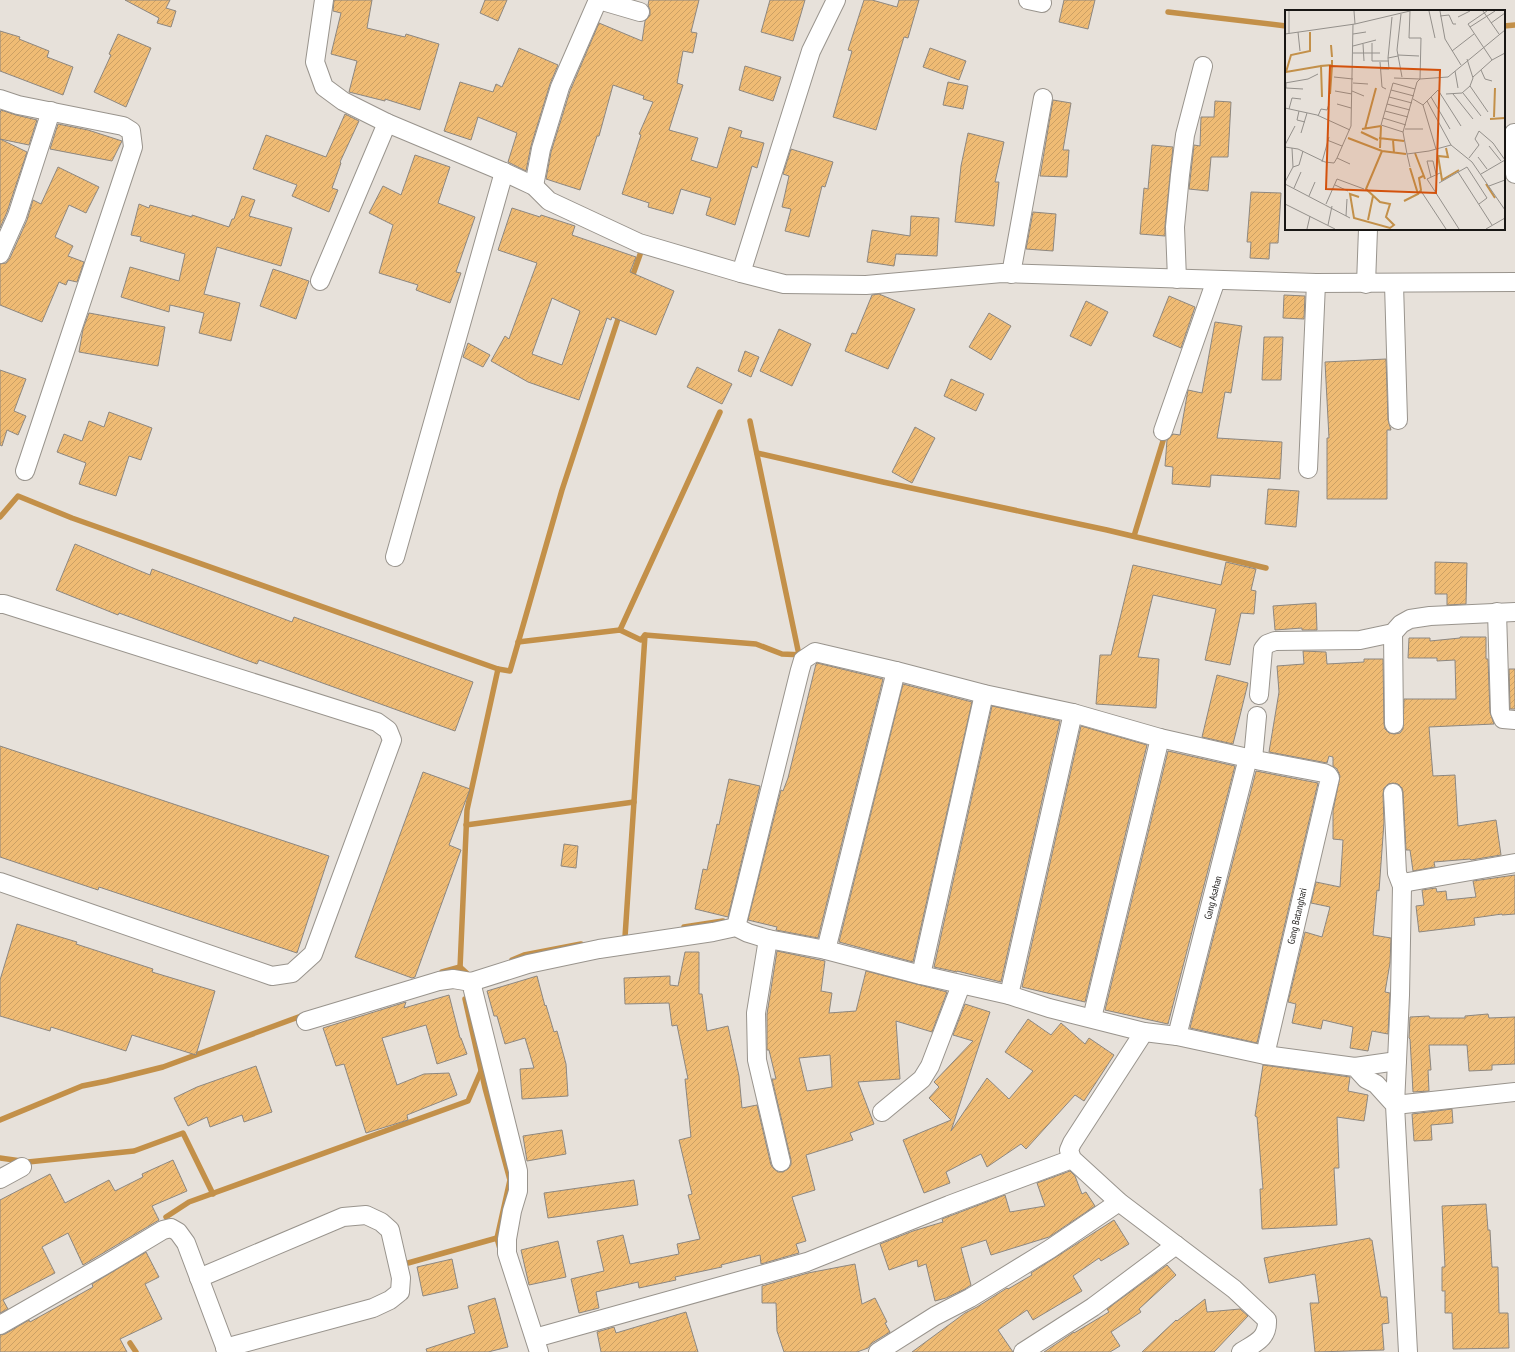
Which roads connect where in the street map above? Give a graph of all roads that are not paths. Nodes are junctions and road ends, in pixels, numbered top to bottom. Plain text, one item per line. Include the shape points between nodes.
1 (324, 0) edge
2 (598, 0) edge
3 (836, 0) edge
4 (640, 12) dead end
5 (1203, 66) dead end
6 (1043, 98) dead end
7 (0, 99) edge
8 (51, 111) junction
9 (387, 123) junction
10 (1514, 133) edge
11 (504, 172) junction
12 (1515, 174) edge
13 (534, 186) junction
14 (1368, 230) edge
15 (0, 254) edge
16 (741, 274) junction
17 (1011, 274) junction
18 (1177, 279) junction
19 (1216, 280) junction
20 (320, 281) dead end
21 (1515, 282) edge
22 (1316, 283) junction
23 (1366, 284) junction
24 (1394, 284) junction
25 (1398, 420) dead end
26 (1163, 431) dead end
27 (1308, 469) dead end
28 (25, 471) dead end
29 (395, 557) dead end
30 (0, 604) edge
31 (1497, 612) junction
32 (1515, 612) edge
33 (1393, 633) junction
34 (896, 671) junction
35 (984, 694) junction
36 (1259, 695) dead end
37 (1073, 713) junction
38 (1257, 716) dead end
39 (1515, 720) edge
40 (1394, 724) dead end
41 (1160, 738) junction
42 (1251, 758) junction
43 (1394, 793) dead end
44 (1515, 863) edge
45 (0, 882) edge
46 (1402, 886) junction
47 (736, 927) junction
48 (768, 939) junction
49 (826, 950) junction
50 (921, 975) junction
51 (471, 982) junction
52 (961, 985) junction
53 (1009, 995) junction
54 (1092, 1018) junction
55 (306, 1021) dead end
56 (1144, 1032) junction
57 (1177, 1036) junction
58 (1265, 1055) junction
59 (1397, 1061) junction
60 (1355, 1067) junction
61 (1515, 1092) edge
62 (1394, 1105) junction
63 (882, 1112) dead end
64 (1072, 1159) junction
65 (781, 1162) dead end
66 (22, 1167) dead end
67 (0, 1179) edge
68 (1119, 1202) junction
69 (1176, 1245) junction
70 (199, 1278) junction
71 (0, 1325) edge
72 (537, 1345) edge
73 (226, 1350) edge
74 (878, 1352) edge
75 (1023, 1352) edge
76 (1241, 1352) edge
77 (1408, 1352) edge

1 - 9 street via 315,62 324,88 343,101
2 - 4 street
2 - 13 street via 560,87 541,149
3 - 16 street via 811,51
5 - 18 street via 1185,135 1181,167 1175,227
6 - 17 street
7 - 8 street
8 - 15 street via 17,216
8 - 28 street via 123,126 131,130 133,147
9 - 11 street
9 - 20 street
10 - 12 street
11 - 13 street
11 - 29 street
13 - 16 street via 549,201 639,242
14 - 23 street
16 - 17 street via 784,284 866,285
17 - 18 street
18 - 19 street
19 - 22 street
19 - 26 street
21 - 24 street
22 - 23 street
22 - 27 street
23 - 24 street
24 - 25 street
30 - 45 street via 377,722 388,730 392,740 314,954 292,973 272,976
31 - 32 street
31 - 33 street via 1410,619
31 - 39 street via 1500,712 1503,719
33 - 36 street via 1360,640 1275,641 1267,644 1262,652
33 - 40 street
34 - 35 street
34 - 47 street via 815,652 803,660
34 - 49 street
35 - 37 street
35 - 50 street
37 - 41 street
37 - 53 street
38 - 42 street, Gang Asahan
41 - 42 street
41 - 54 street
42 - 57 street, Gang Asahan
42 - 58 street, Gang Batanghari via 1324,773 1330,778
43 - 46 street via 1396,873
44 - 46 street via 1408,882
46 - 59 street
47 - 48 street
47 - 51 street via 599,949 528,964
48 - 49 street
48 - 65 street via 756,1013 757,1060
49 - 50 street
50 - 52 street
51 - 55 street via 453,979 439,981
51 - 72 street via 518,1171 518,1191 507,1239 507,1253
52 - 53 street
52 - 63 street via 930,1066 922,1079
53 - 54 street
54 - 56 street
56 - 57 street
56 - 64 street via 1068,1150
57 - 58 street
58 - 60 street
59 - 60 street
59 - 62 street
60 - 62 street via 1366,1079 1376,1084
61 - 62 street
62 - 77 street
64 - 68 street
64 - 72 street via 807,1262
66 - 67 street
68 - 69 street
68 - 74 street via 1050,1249
69 - 75 street via 1093,1307
69 - 76 street via 1234,1289 1267,1320 1268,1329 1262,1337
70 - 71 street via 186,1243 178,1232 171,1228 163,1230
70 - 73 street
70 - 73 street via 343,1217 366,1215 381,1222 390,1230 402,1278 400,1292 390,1300 373,1308

